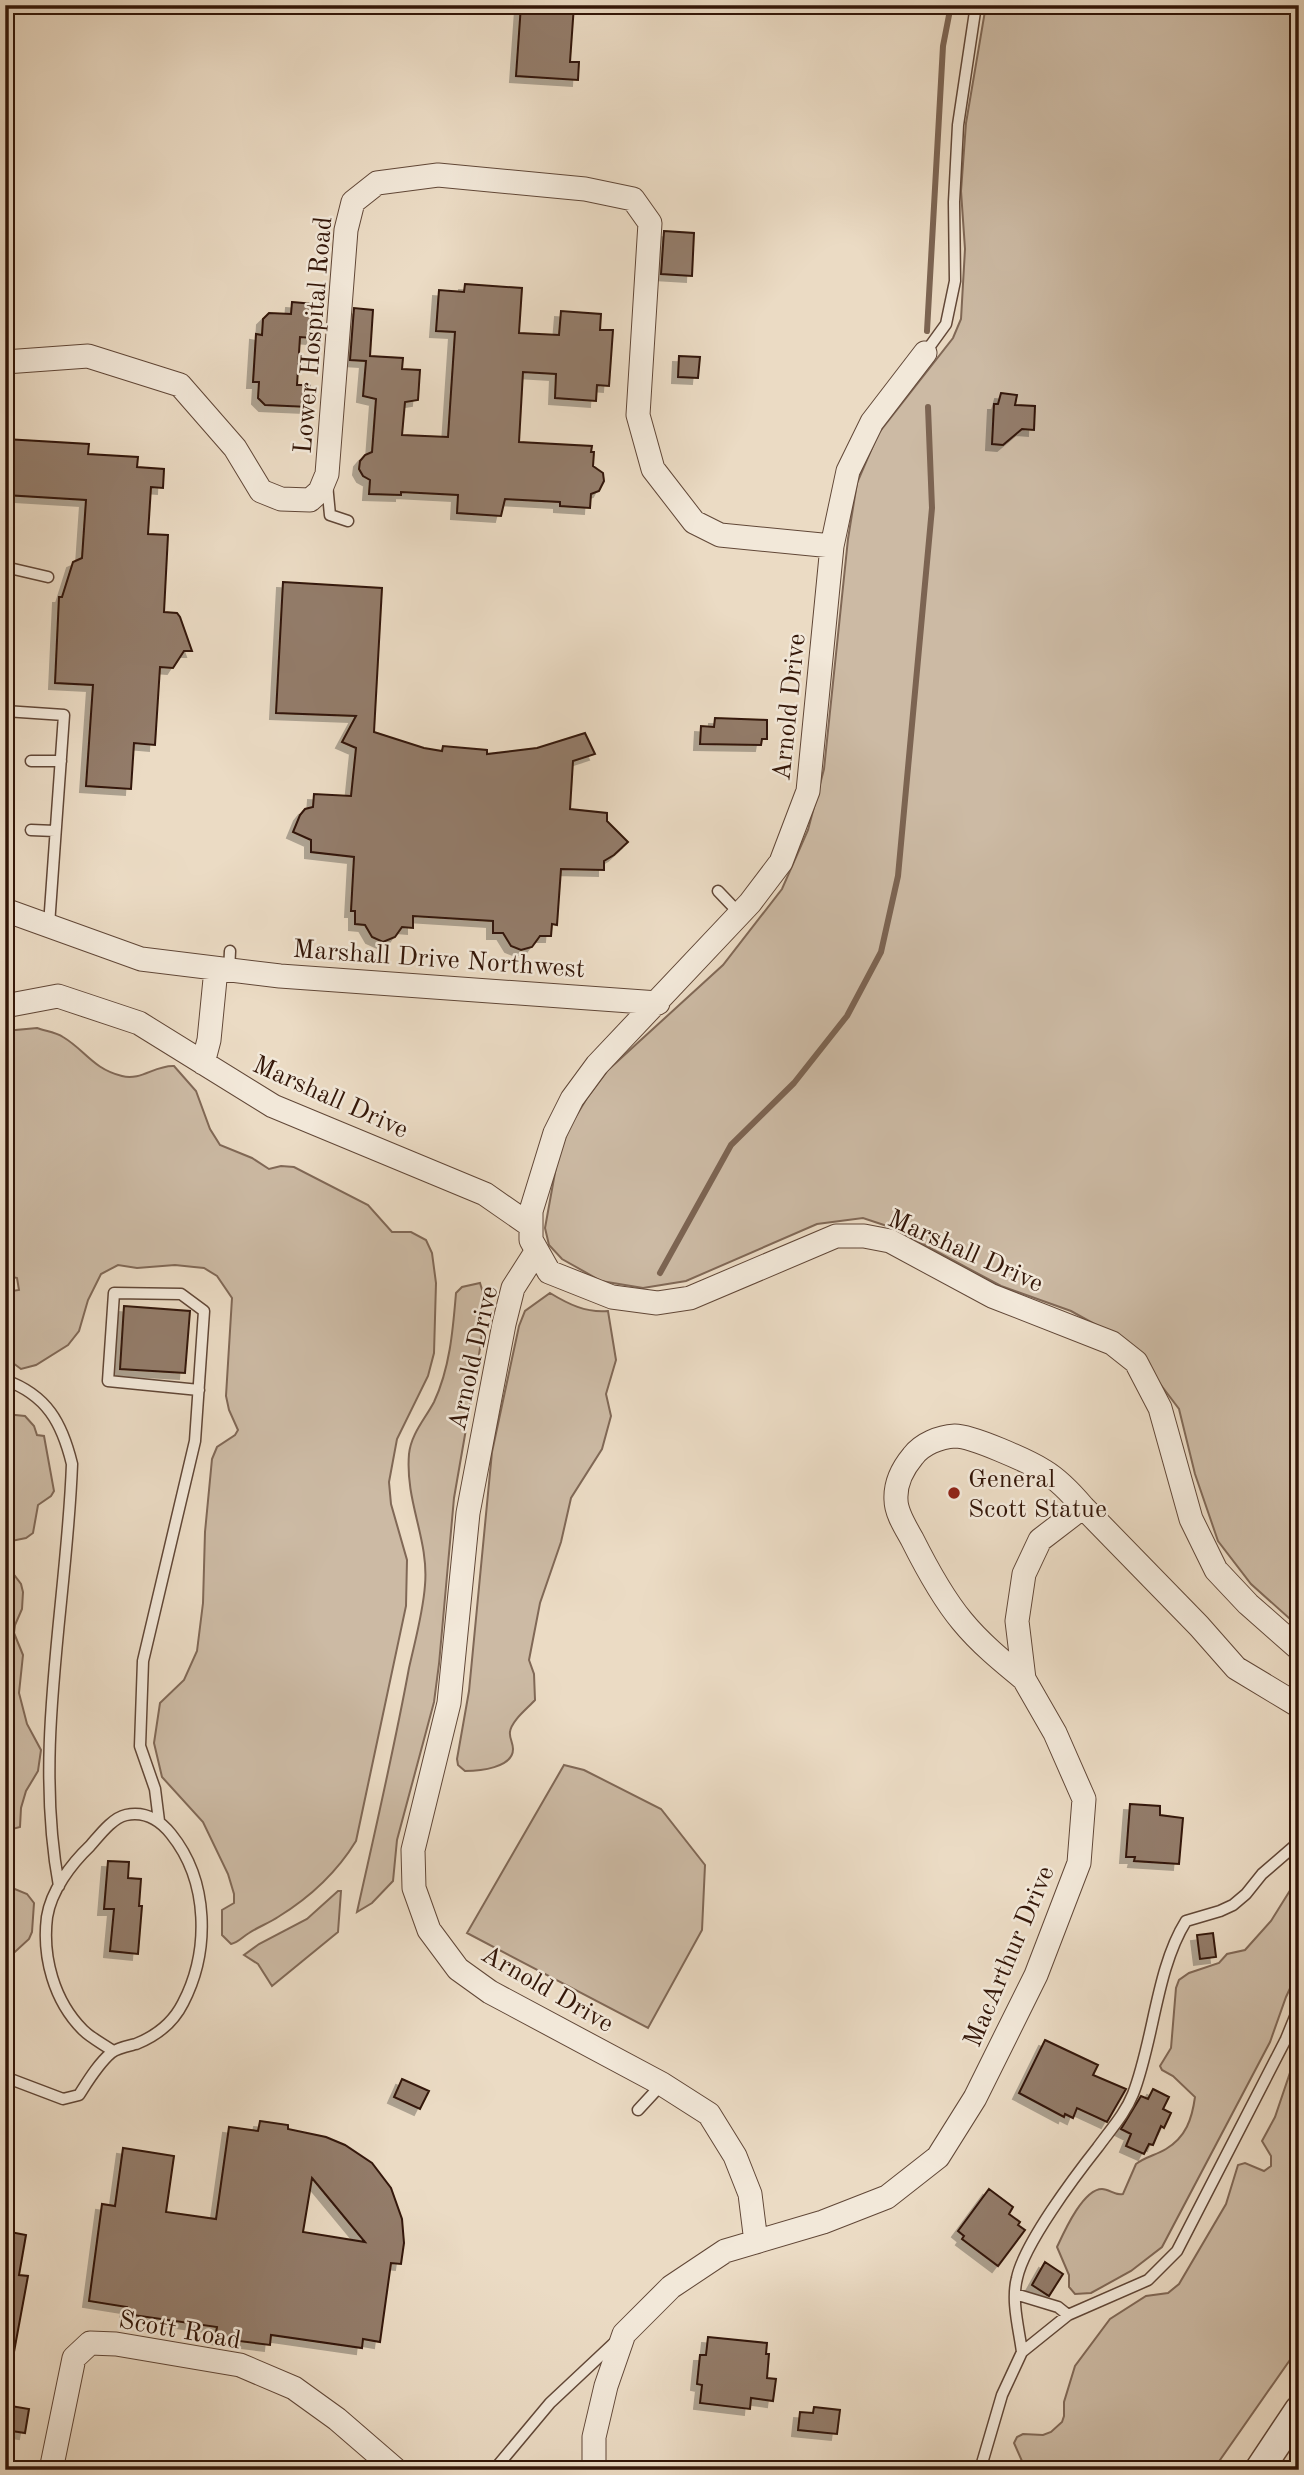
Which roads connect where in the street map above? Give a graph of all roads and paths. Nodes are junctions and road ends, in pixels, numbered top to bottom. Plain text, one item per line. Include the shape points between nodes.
1 (976, 5) edge
2 (925, 353) joint
3 (5, 362) edge
4 (326, 478) junction
5 (348, 521) dead end
6 (832, 546) junction
7 (5, 567) edge
8 (48, 577) dead end
9 (5, 711) edge
10 (31, 761) dead end
11 (61, 761) junction
12 (31, 830) dead end
13 (55, 831) junction
14 (718, 891) dead end
15 (5, 910) edge
16 (740, 914) junction
17 (49, 925) junction
18 (225, 964) junction
19 (658, 1003) junction
20 (5, 1006) edge
21 (203, 1063) junction
22 (531, 1226) junction
23 (536, 1252) junction
24 (5, 1380) edge
25 (199, 1390) junction
26 (1083, 1507) junction
27 (1299, 1649) edge
28 (1024, 1679) junction
29 (1299, 1706) edge
30 (159, 1821) junction
31 (1299, 1842) edge
32 (59, 1886) junction
33 (1299, 2007) edge
34 (113, 2052) junction
35 (5, 2077) edge
36 (662, 2084) junction
37 (638, 2110) dead end
38 (756, 2242) junction
39 (1015, 2294) junction
40 (1068, 2315) junction
41 (624, 2333) junction
42 (1021, 2352) junction
43 (1299, 2410) edge
44 (51, 2470) edge
45 (396, 2470) edge
46 (494, 2470) edge
47 (594, 2470) edge
48 (980, 2470) edge
49 (1259, 2470) edge

1 - 2 lane via 958,125 956,281 946,324
2 - 6 street, Arnold Drive via 872,422 848,471
3 - 4 street, Lower Hospital Road via 88,356 180,385 235,448 261,491 272,499 310,500
4 - 5 lane via 330,515
4 - 6 street, Lower Hospital Road via 346,230 353,202 377,183 438,176 585,189 633,199 650,223 638,415 653,469 694,522 720,536
6 - 16 street, Arnold Drive via 808,791 781,862
7 - 8 lane
9 - 11 lane via 64,715
10 - 11 lane
11 - 13 lane
12 - 13 lane
13 - 17 lane
14 - 16 lane
15 - 17 street
16 - 19 street, Arnold Drive
17 - 18 street via 141,959 172,955
18 - 19 street, Marshall Drive Northwest
18 - 21 street
19 - 22 street, Arnold Drive via 597,1065 572,1099 555,1133 531,1211
20 - 21 street, Marshall Drive via 58,996 139,1023
21 - 22 street, Marshall Drive via 272,1106 485,1194
22 - 23 street, Arnold Drive
23 - 27 street, Marshall Drive via 549,1272 612,1297 657,1303 690,1298 836,1236 864,1236 890,1241 992,1296 1112,1343 1136,1362 1160,1408 1191,1519 1216,1570
23 - 36 street, Arnold Drive via 513,1288 504,1324 468,1513 449,1703 413,1850 414,1888 429,1930 458,1969 490,1992
24 - 32 lane via 40,1399 56,1420 72,1464 53,1688 49,1802
25 - 25 lane via 204,1311 181,1294 114,1293 108,1381
25 - 30 lane via 195,1441 143,1661 140,1746 155,1789
26 - 28 street, MacArthur Drive via 1040,1540 1024,1573 1017,1621
26 - 28 street via 1045,1471 956,1436 920,1447 900,1478 896,1501 925,1564 961,1620
26 - 29 street via 1236,1668
28 - 38 street, MacArthur Drive via 1055,1733 1084,1799 1079,1863 1035,1975 975,2098 938,2157 887,2197
30 - 32 lane via 136,1814 122,1816 75,1860
30 - 34 lane via 179,1843 195,1876 201,1903 199,1956 192,1983 171,2021 146,2040
31 - 39 lane via 1233,1905 1186,1921 1169,1961 1133,2094 1121,2118 1048,2217 1026,2255
32 - 34 lane via 47,1916 52,1981 83,2029
33 - 40 lane via 1177,2251 1148,2280
34 - 35 lane via 79,2095 63,2099
36 - 37 lane
36 - 38 street, Arnold Drive via 709,2114 734,2156 750,2194
38 - 41 street, MacArthur Drive via 725,2251 671,2287
39 - 40 lane via 1058,2307
39 - 42 lane
40 - 42 lane
41 - 46 lane via 550,2403
41 - 47 street, MacArthur Drive via 594,2437
42 - 48 lane via 1002,2395
43 - 49 street
44 - 45 street, Scott Road via 74,2358 90,2343 240,2365 294,2388

